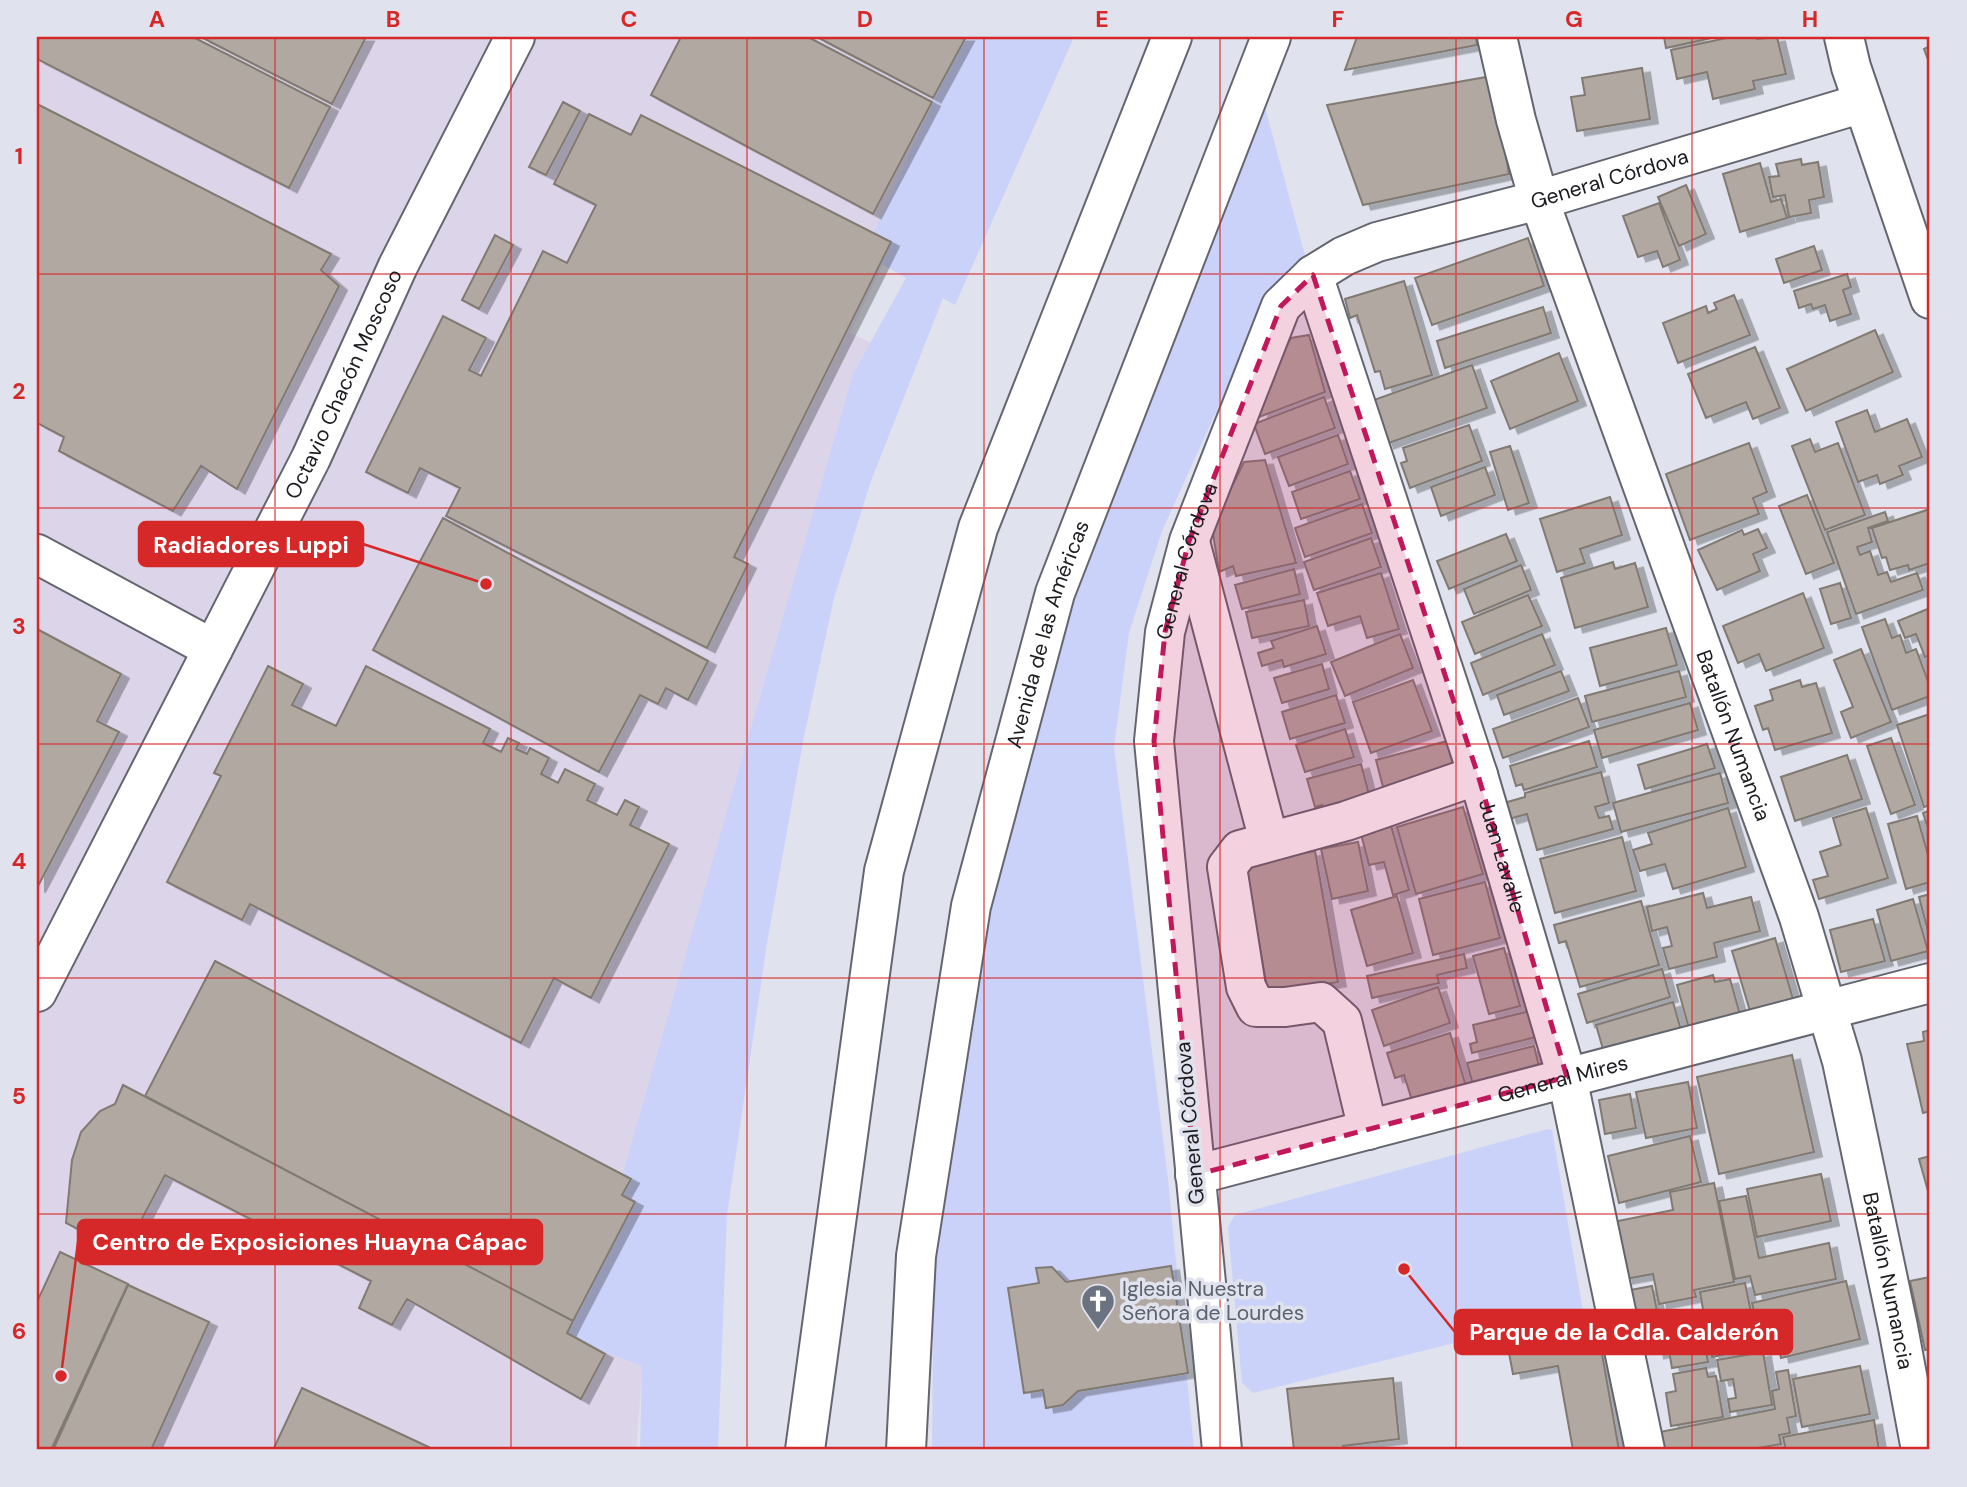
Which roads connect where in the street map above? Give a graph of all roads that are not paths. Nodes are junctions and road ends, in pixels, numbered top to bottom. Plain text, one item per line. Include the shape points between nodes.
1 (515, 37) edge
2 (1172, 37) edge
3 (1271, 37) edge
4 (1497, 37) edge
5 (1844, 37) edge
6 (1863, 103) junction
7 (1539, 200) junction
8 (1313, 275) junction
9 (1930, 299) edge
10 (1189, 541) junction
11 (37, 554) edge
12 (213, 649) junction
13 (1478, 775) junction
14 (1269, 841) junction
15 (1930, 983) edge
16 (37, 992) edge
17 (1826, 1010) junction
18 (1567, 1077) junction
19 (1368, 1130) junction
20 (1195, 1175) junction
21 (837, 1223) junction
22 (916, 1256) junction
23 (805, 1450) edge
24 (825, 1450) edge
25 (880, 1450) edge
26 (906, 1450) edge
27 (1223, 1450) edge
28 (1645, 1450) edge
29 (1921, 1450) edge

1 - 12 street, Octavio Chacón Moscoso via 398,266 311,458
2 - 21 street via 978,528 884,871
3 - 22 street, Avenida de las Américas via 1055,593 971,905
4 - 7 street, Batallón Numancia
5 - 6 street
6 - 7 street, General Córdova
6 - 9 street
7 - 8 street, General Córdova via 1377,242
7 - 17 street, Batallón Numancia via 1799,917
8 - 10 street, General Córdova via 1280,306
8 - 13 street, Juan Lavalle
10 - 14 street
10 - 20 street, General Córdova via 1165,632 1154,741
11 - 12 street
12 - 16 street, Octavio Chacón Moscoso
13 - 14 street via 1346,821
13 - 18 street, Juan Lavalle
14 - 19 street via 1240,850 1227,867 1246,987 1256,1007 1321,1002 1342,1021
15 - 17 street, General Mires
17 - 18 street, General Mires
17 - 29 street, Batallón Numancia via 1844,1075
18 - 19 street, General Mires
18 - 28 street, Juan Lavalle
19 - 20 street, General Mires
20 - 27 street, General Córdova
21 - 23 street
21 - 24 street
22 - 25 street, Avenida de las Américas
22 - 26 street, Avenida de las Américas

